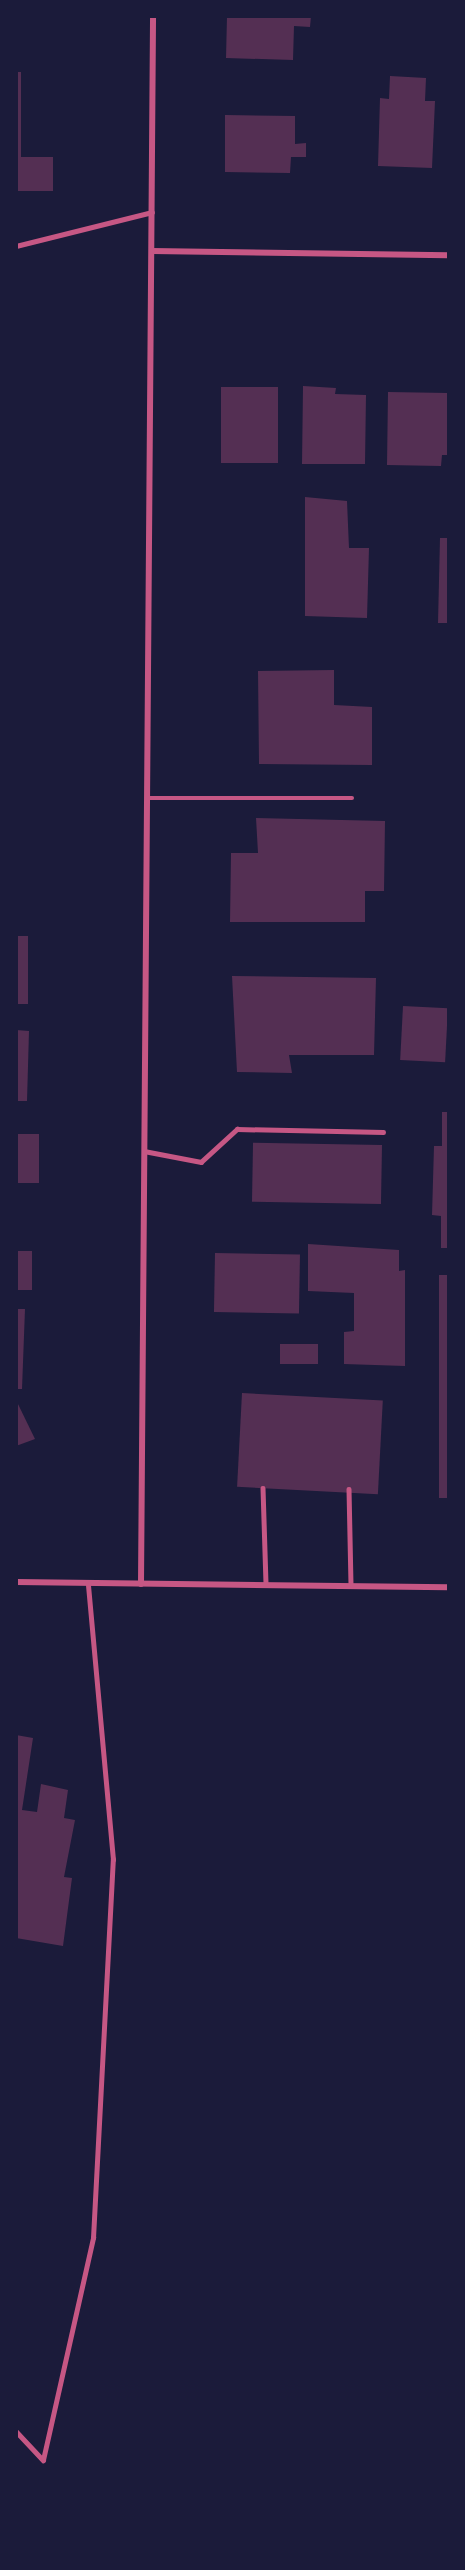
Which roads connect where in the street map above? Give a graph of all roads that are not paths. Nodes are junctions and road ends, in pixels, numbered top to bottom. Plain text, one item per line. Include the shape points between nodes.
1 (153, 16) edge
2 (152, 212) junction
3 (16, 246) edge
4 (152, 251) junction
5 (448, 255) edge
6 (147, 798) junction
7 (352, 798) dead end
8 (383, 1132) dead end
9 (144, 1151) junction
10 (263, 1488) dead end
11 (349, 1489) dead end
12 (16, 1582) edge
13 (88, 1583) junction
14 (141, 1584) junction
15 (266, 1585) junction
16 (351, 1586) junction
17 (448, 1587) edge
18 (16, 2431) edge

1 - 2 street
2 - 3 lane
2 - 4 street
4 - 5 street
4 - 6 street
6 - 7 lane
6 - 9 street
8 - 9 lane via 237,1129 201,1162
9 - 14 street
10 - 15 lane
11 - 16 lane
12 - 13 street
13 - 14 street
13 - 18 lane via 113,1860 93,2238 43,2460
14 - 15 street
15 - 16 street
16 - 17 street

